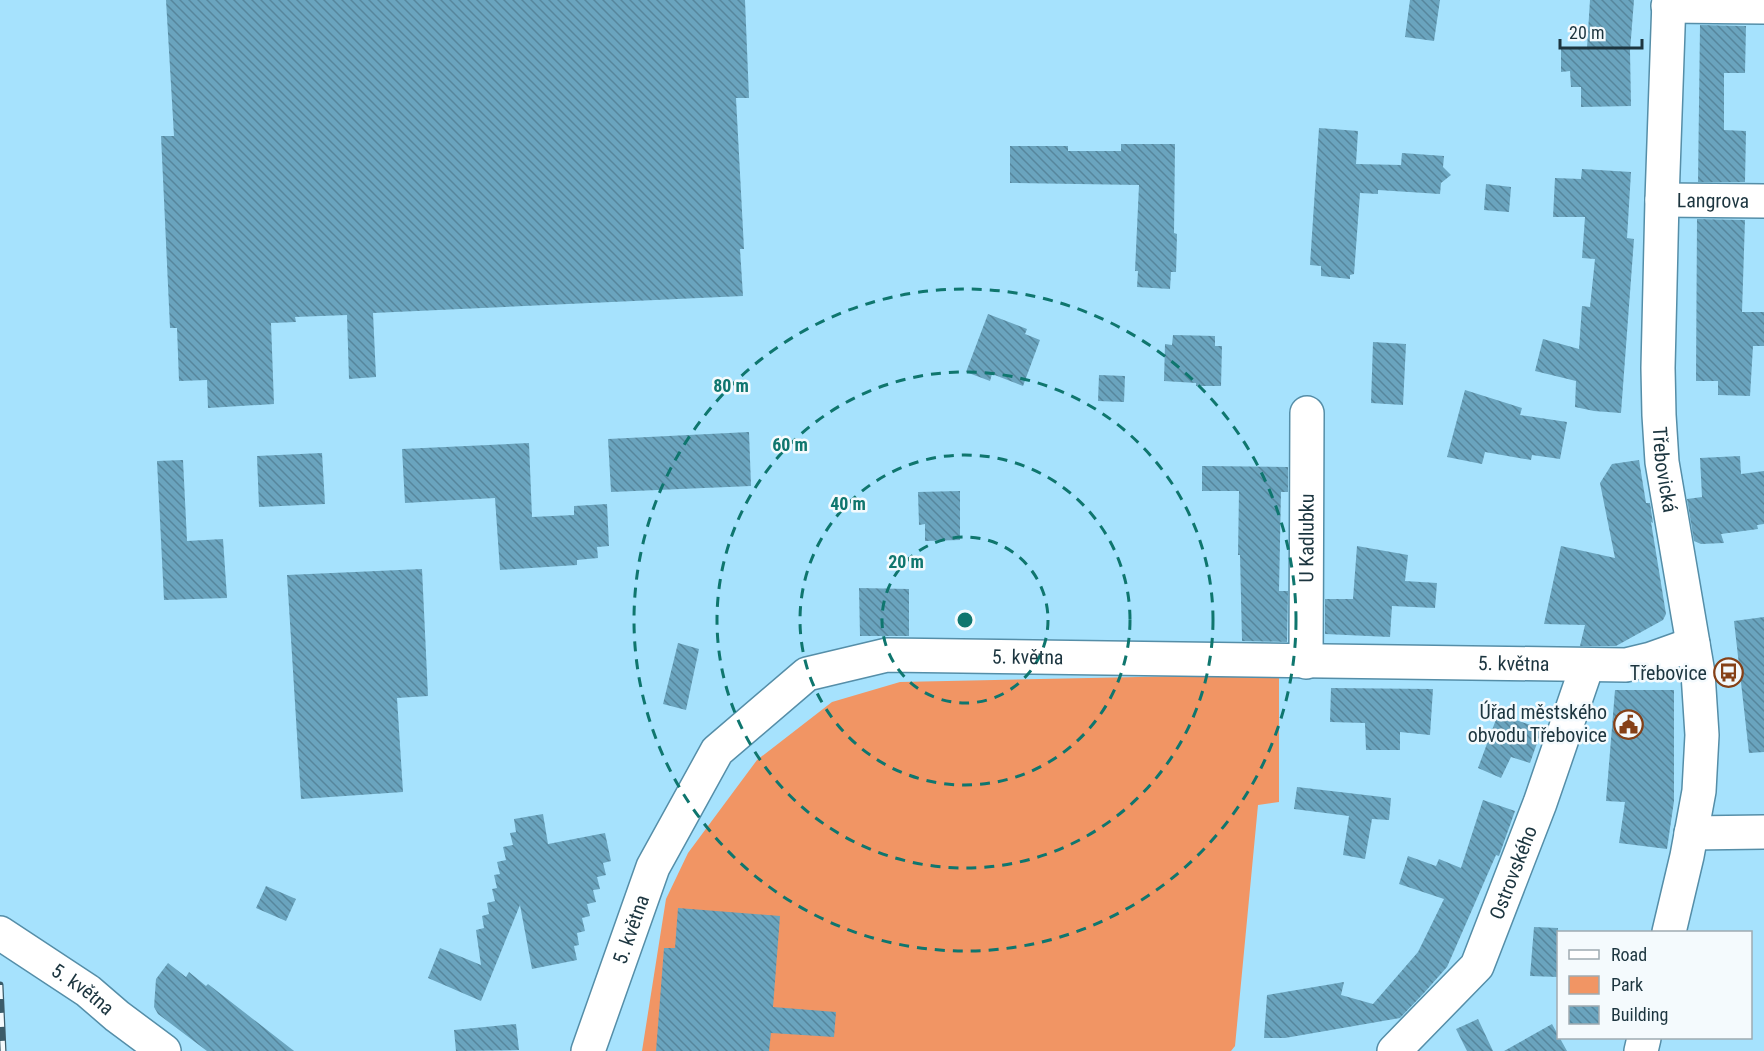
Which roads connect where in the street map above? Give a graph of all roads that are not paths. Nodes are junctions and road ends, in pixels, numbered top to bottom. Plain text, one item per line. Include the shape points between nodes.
1 (1669, 3) edge
2 (1764, 7) edge
3 (1662, 200) junction
4 (1764, 201) edge
5 (1307, 413) dead end
6 (1693, 644) junction
7 (1306, 662) junction
8 (1587, 666) junction
9 (1764, 832) edge
10 (1691, 833) junction
11 (1669, 931) edge
12 (0, 933) edge
13 (164, 1051) edge
14 (588, 1051) edge
15 (1395, 1051) edge

1 - 2 street
1 - 3 street, Třebovická
3 - 4 street, Langrova
3 - 6 street, Třebovická via 1659,426
5 - 7 street, U Kadlubku
6 - 8 street, 5. května via 1626,666
6 - 10 street, Třebovická via 1702,735
7 - 8 street, 5. května
7 - 14 street, 5. května via 887,656 807,674 717,751 653,867
8 - 15 street, Ostrovského via 1477,966
9 - 10 street
10 - 11 street, Třebovická
12 - 13 street, 5. května via 88,991

